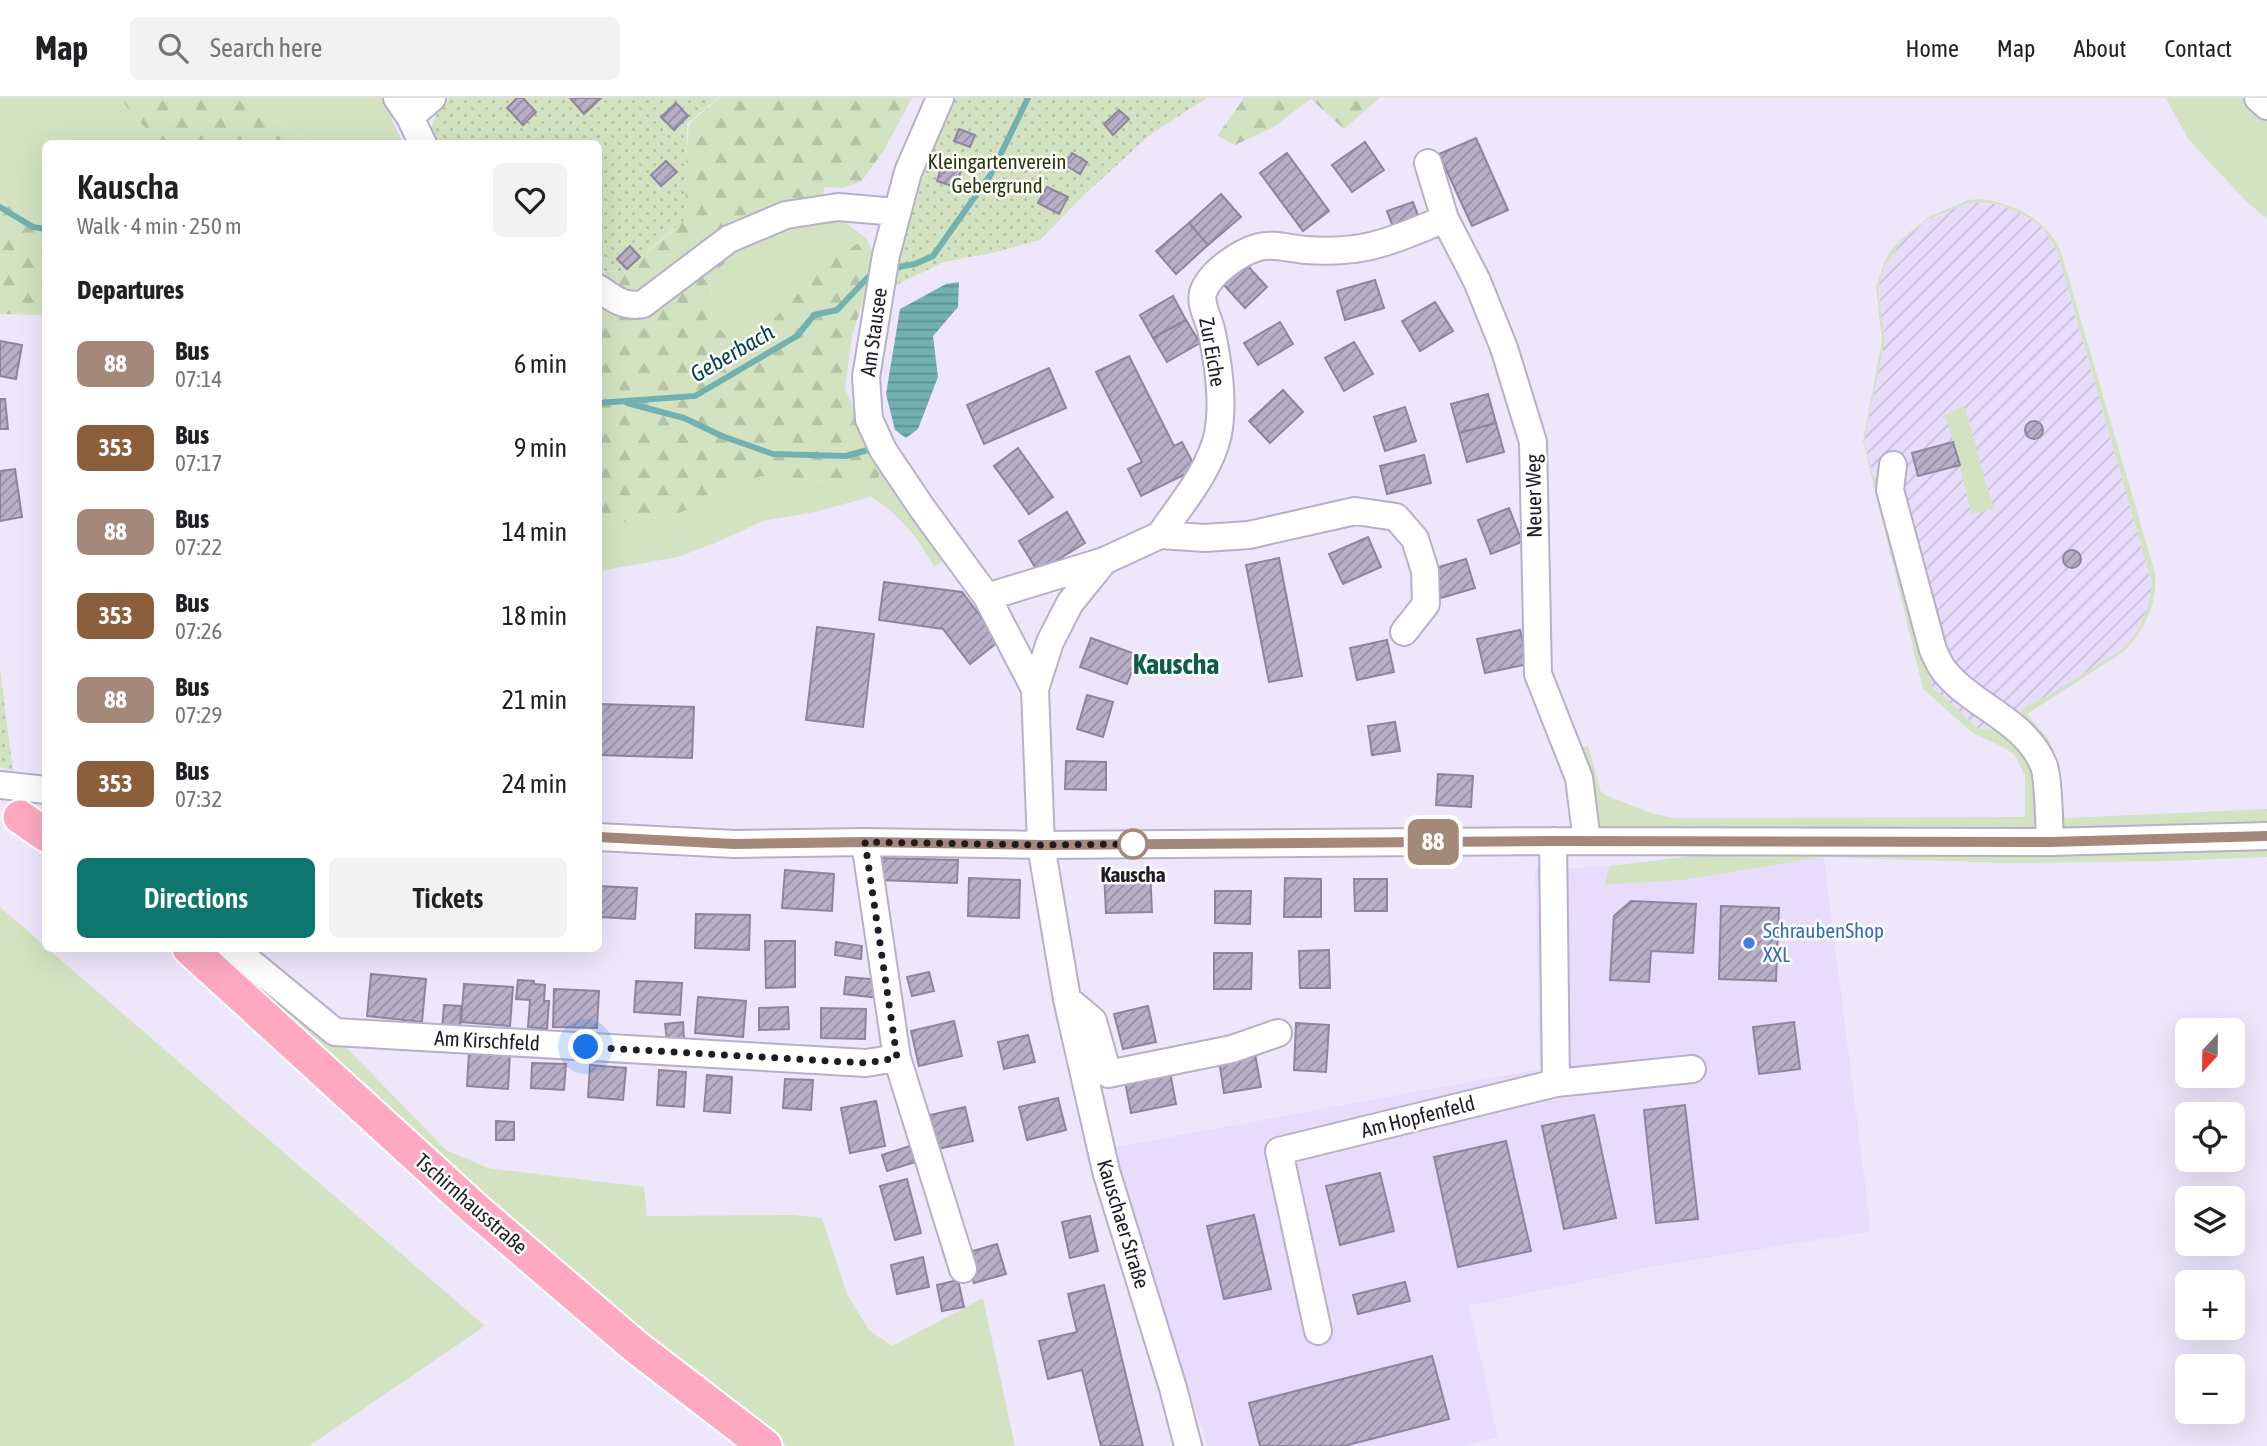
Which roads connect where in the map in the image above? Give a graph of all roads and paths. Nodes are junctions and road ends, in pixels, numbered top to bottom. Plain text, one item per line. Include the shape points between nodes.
1 (432, 98) edge
2 (940, 98) edge
3 (2258, 98) edge
4 (2267, 106) edge
5 (404, 108) edge
6 (421, 140) edge
7 (1428, 163) dead end
8 (897, 212) junction
9 (1445, 219) junction
10 (602, 291) edge
11 (1893, 466) dead end
12 (1160, 535) junction
13 (1104, 562) junction
14 (987, 597) junction
15 (1404, 632) dead end
16 (1035, 689) junction
17 (0, 785) edge
18 (42, 790) edge
19 (2267, 836) edge
20 (602, 837) edge
21 (1553, 841) junction
22 (1587, 841) junction
23 (865, 842) junction
24 (2050, 842) junction
25 (1041, 845) junction
26 (193, 952) edge
27 (238, 952) edge
28 (1067, 999) junction
29 (1278, 1033) dead end
30 (897, 1058) junction
31 (1692, 1069) dead end
32 (1556, 1083) junction
33 (963, 1269) dead end
34 (1318, 1331) dead end
35 (765, 1446) edge
36 (1188, 1446) edge

1 - 5 street
2 - 8 street, Am Stausee via 908,172
3 - 4 street
5 - 6 street
7 - 9 street, Neuer Weg
8 - 10 street via 838,207 786,215 729,239 643,304 632,307
8 - 14 street, Am Stausee via 866,377 869,419 922,508
9 - 12 street, Zur Eiche via 1356,249 1260,246 1219,270 1203,294 1220,384 1218,434 1208,461
9 - 22 street, Neuer Weg via 1504,348 1533,442 1538,674 1579,778
11 - 24 street via 1890,490 1933,650 1959,686 2030,741 2045,768
12 - 13 street
12 - 15 street via 1249,535 1355,511 1396,517 1415,539 1425,571 1426,604
13 - 14 street
13 - 16 street via 1070,603 1050,642
14 - 16 street
16 - 25 street
17 - 18 street
19 - 24 street
20 - 23 street via 734,844
21 - 22 street
21 - 25 street
21 - 32 street
22 - 24 street
23 - 25 street
23 - 30 street
25 - 28 street, Kauschaer Straße
26 - 35 main road, Tschirnhausstraße via 476,1210 636,1347
27 - 30 street, Am Kirschfeld via 335,1032 866,1063
28 - 29 street via 1093,1021 1108,1074 1232,1049
28 - 36 street, Kauschaer Straße via 1106,1171
30 - 33 street
31 - 32 street, Am Hopfenfeld
32 - 34 street, Am Hopfenfeld via 1279,1151

